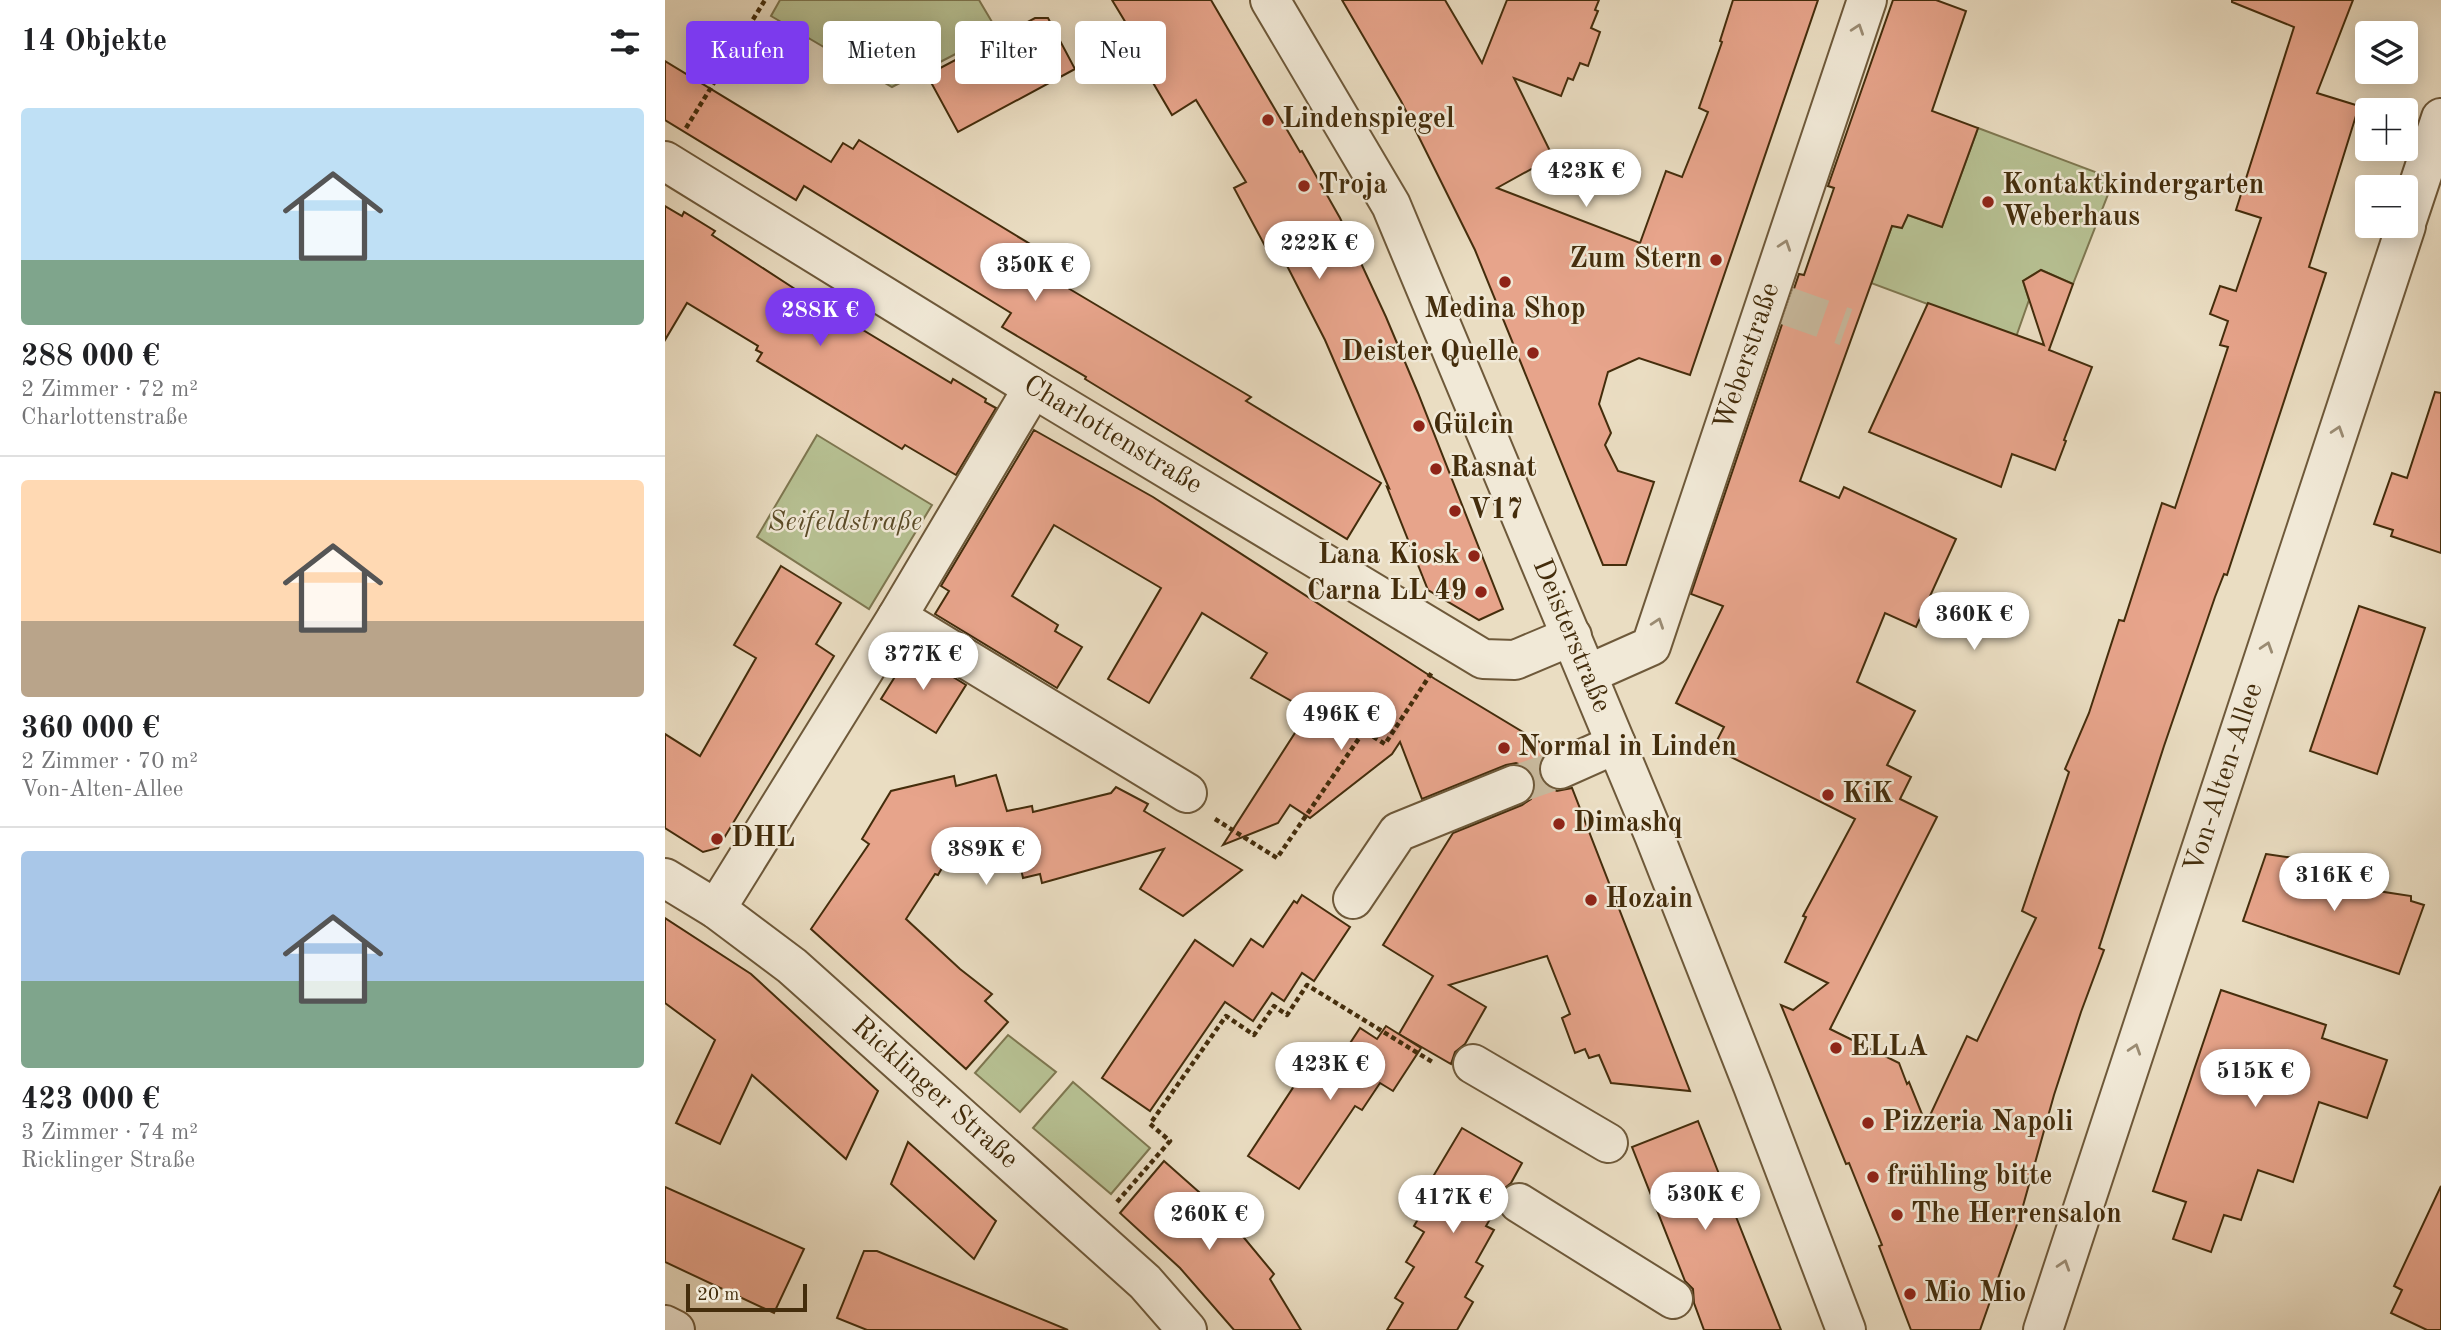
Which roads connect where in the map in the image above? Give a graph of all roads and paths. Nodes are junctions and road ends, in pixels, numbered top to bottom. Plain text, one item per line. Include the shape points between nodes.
1 (765, 0) edge
2 (1270, 0) edge
3 (1867, 0) edge
4 (2441, 118) edge
5 (665, 162) edge
6 (2418, 188) edge
7 (2402, 238) edge
8 (1033, 388) junction
9 (897, 618) junction
10 (1572, 636) junction
11 (1451, 641) junction
12 (1588, 674) junction
13 (1616, 744) junction
14 (1560, 769) tunnel mouth
15 (1514, 785) tunnel mouth
16 (1187, 793) joint
17 (665, 878) edge
18 (1353, 899) dead end
19 (716, 909) junction
20 (1473, 1064) joint
21 (1608, 1143) dead end
22 (1519, 1203) dead end
23 (1090, 1234) junction
24 (1674, 1299) dead end
25 (665, 1325) edge
26 (675, 1330) edge
27 (1187, 1330) edge
28 (1846, 1330) edge
29 (2042, 1330) edge

1 - 5 path
2 - 10 street, Deisterstraße via 1391,205
12 -> 3 street, Weberstraße via 1651,646 1777,303
4 - 6 street, Von-Alten-Allee
5 - 8 street, Charlottenstraße
29 -> 7 street, Von-Alten-Allee
8 - 9 street
8 - 11 street, Charlottenstraße
9 - 16 street
9 - 19 street
10 - 11 street, Charlottenstraße via 1515,660 1483,659
10 - 12 street, Deisterstraße
11 - 16 path via 1385,744 1364,731 1277,858 1203,811
12 - 13 street, Deisterstraße
13 - 14 street
13 - 28 street, Deisterstraße
15 - 18 street via 1398,832
17 - 19 street, Ricklinger Straße
19 - 23 street, Ricklinger Straße via 792,966
20 - 21 street
20 - 23 path via 1462,1081 1307,985 1287,1015 1274,1006 1254,1035 1226,1016 1150,1124 1170,1141
22 - 24 street
23 - 27 street, Ricklinger Straße via 1145,1282
25 - 26 street

